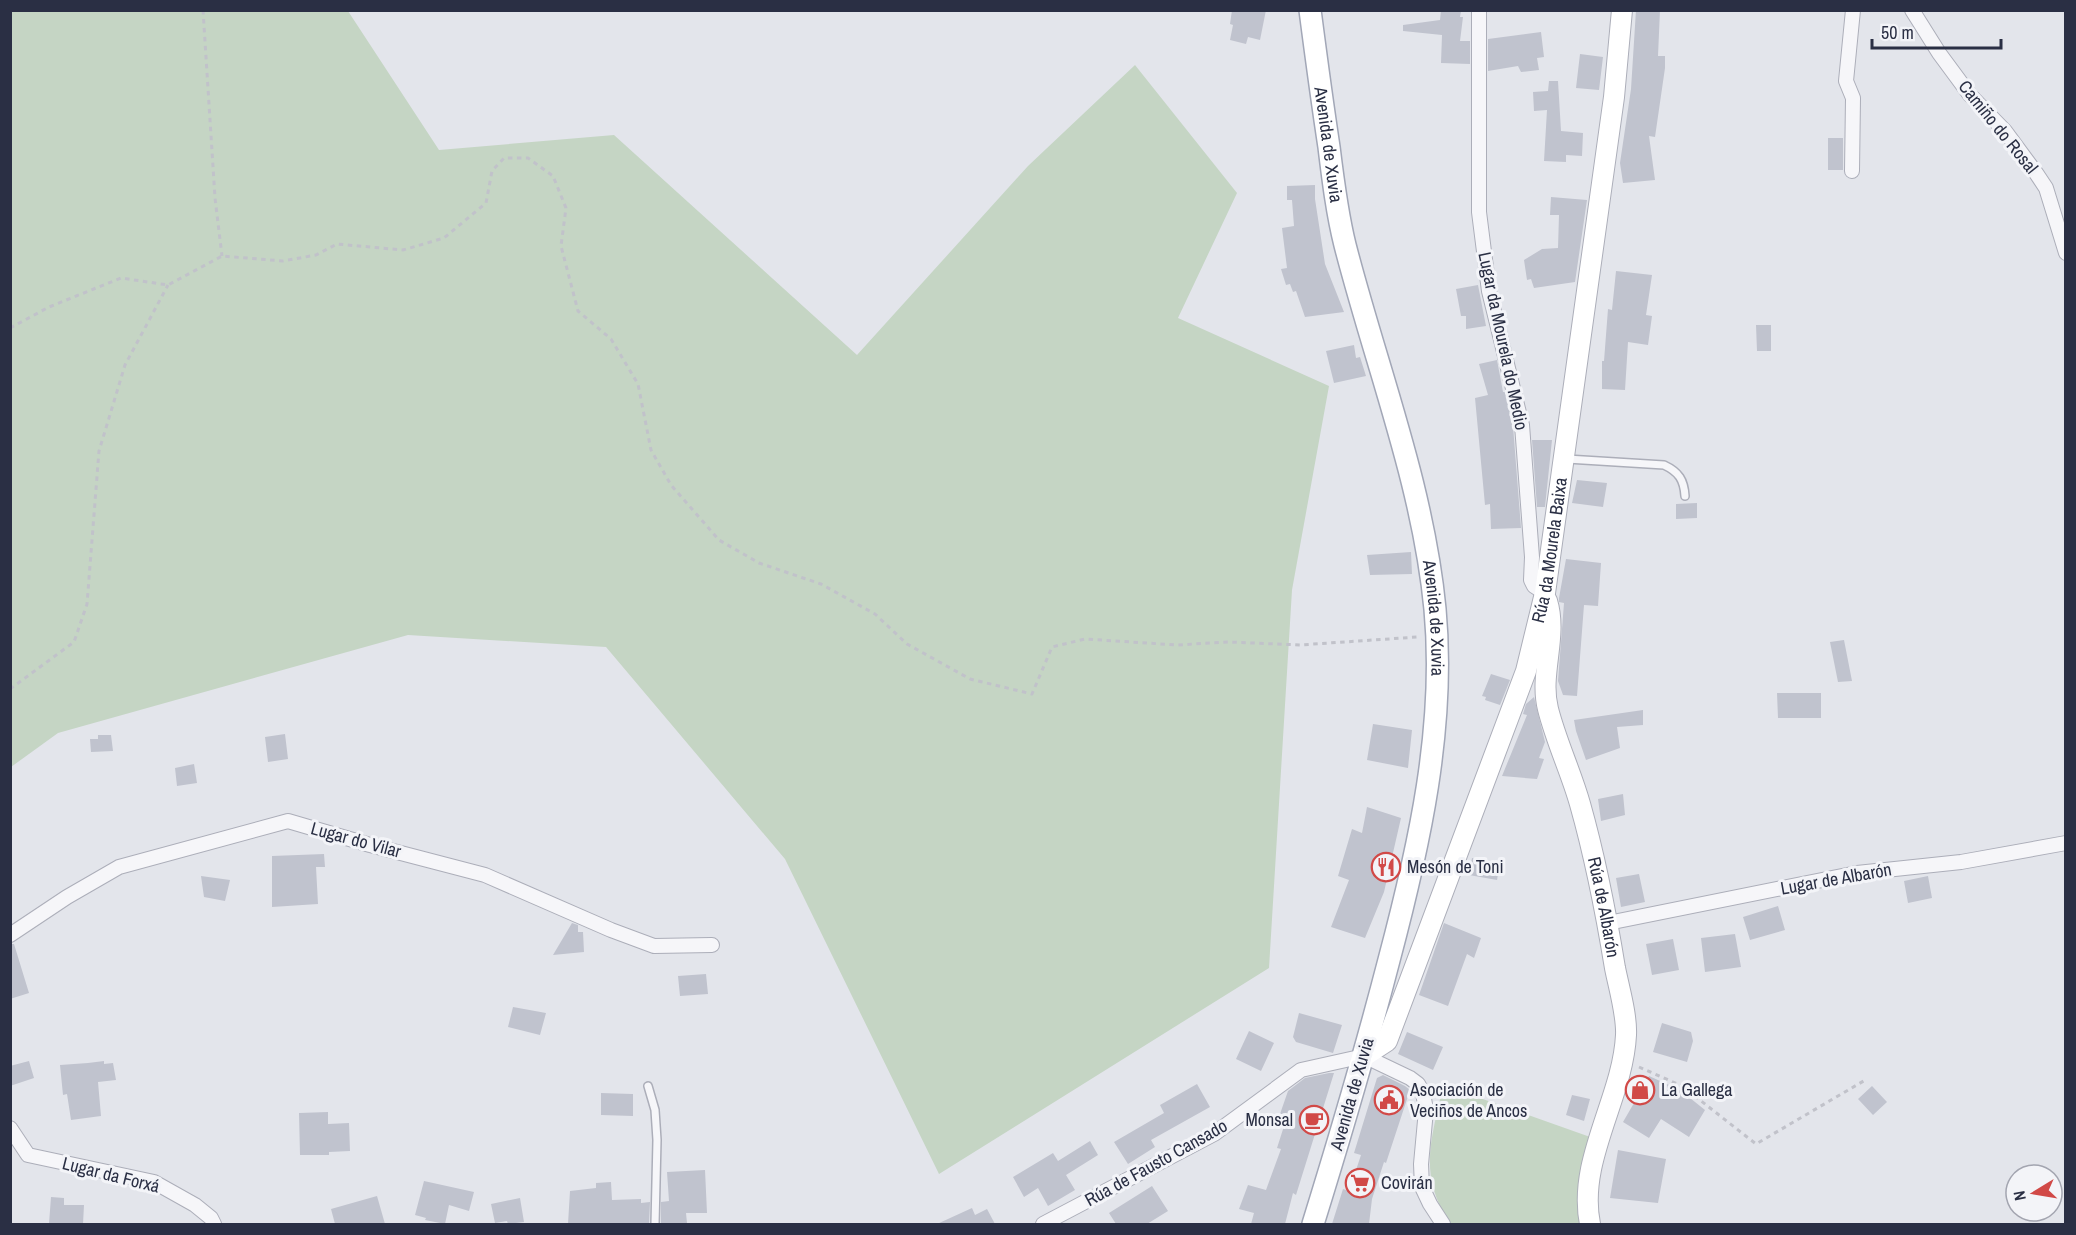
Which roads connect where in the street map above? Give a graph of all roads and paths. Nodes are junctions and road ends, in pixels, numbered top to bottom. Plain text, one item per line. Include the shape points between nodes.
1 (203, 10) edge
2 (1310, 10) edge
3 (1479, 10) edge
4 (1622, 10) edge
5 (1853, 10) edge
6 (1912, 10) edge
7 (1852, 171) dead end
8 (2066, 253) edge
9 (222, 255) junction
10 (168, 285) junction
11 (10, 328) edge
12 (1563, 459) junction
13 (1685, 496) dead end
14 (1545, 593) junction
15 (1437, 636) junction
16 (10, 690) edge
17 (2066, 843) edge
18 (1608, 923) junction
19 (10, 935) edge
20 (712, 945) dead end
21 (1364, 1056) junction
22 (1624, 1060) junction
23 (1867, 1079) dead end
24 (648, 1086) dead end
25 (10, 1128) edge
26 (214, 1224) edge
27 (655, 1224) edge
28 (1043, 1224) edge
29 (1313, 1224) edge
30 (1443, 1224) edge
31 (1590, 1224) edge

1 - 9 path
2 - 15 main road, Avenida de Xuvia via 1344,241 1410,472 1430,575
3 - 14 street, Lugar da Mourela do Medio via 1479,212 1489,291 1522,424 1531,580
4 - 12 street, Rúa da Mourela Baixa via 1614,97
5 - 7 street via 1846,81 1852,98
6 - 8 street, Camiño do Rosal via 1970,95 2005,131 2046,188
9 - 10 path
9 - 15 path via 283,261 316,255 337,244 402,250 444,238 486,203 492,171 504,158 528,158 553,176 566,208 561,246 578,311 611,339 638,384 651,450 671,485 719,540 759,562 821,584 875,614 907,644 970,679 1032,694 1052,648 1085,639 1177,645 1300,645
10 - 11 path via 121,278 49,307
10 - 16 path via 124,365 99,451 87,604 74,642
12 - 13 lane via 1664,465 1678,473
12 - 14 street, Rúa da Mourela Baixa
14 - 18 street, Rúa de Albarón via 1552,617 1548,709 1580,803
14 - 21 street, Rúa da Mourela Baixa via 1527,671 1387,1041
15 - 21 main road, Avenida de Xuvia via 1435,716 1423,816
17 - 18 street, Lugar de Albarón via 1961,862 1857,873
18 - 22 street, Rúa de Albarón via 1626,1032
19 - 20 street, Lugar do Vilar via 119,867 288,821 485,875 654,946
21 - 28 street, Rúa de Fausto Cansado via 1301,1070 1214,1134
21 - 29 main road, Avenida de Xuvia
21 - 30 street via 1410,1077 1423,1093 1426,1110 1422,1187
22 - 23 path via 1682,1086 1756,1144
22 - 31 street, Rúa de Albarón via 1595,1152 1587,1201
24 - 27 lane via 657,1140
25 - 26 street, Lugar da Forxá via 28,1155 154,1182 195,1205

